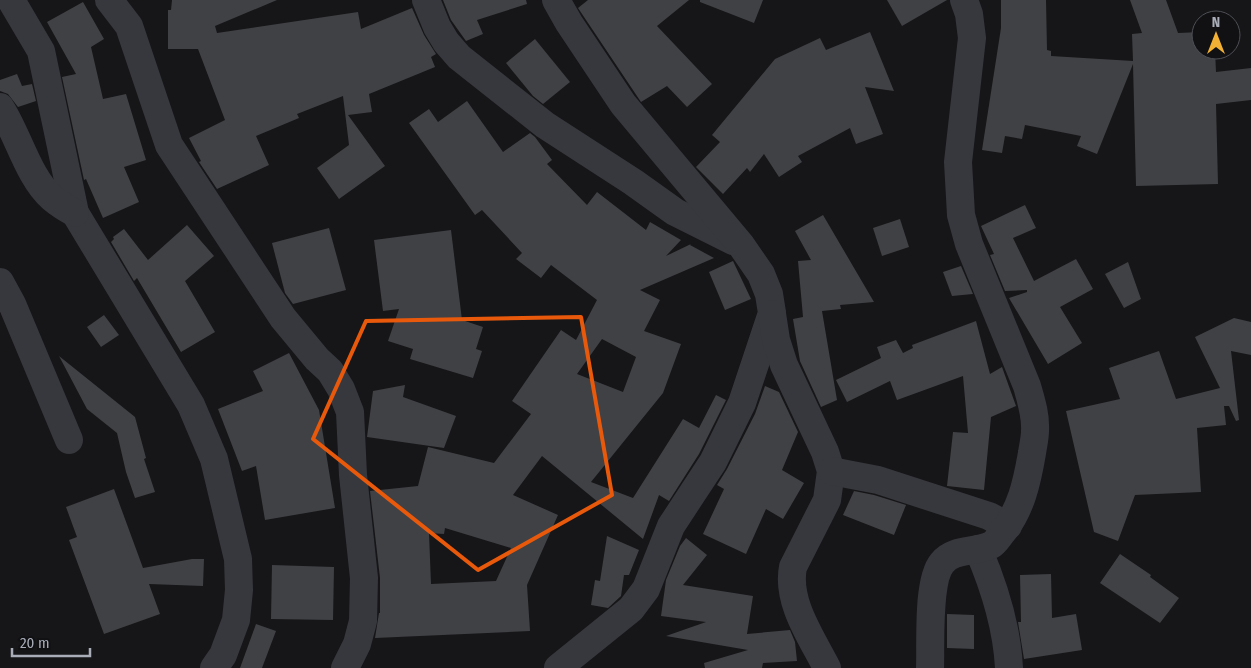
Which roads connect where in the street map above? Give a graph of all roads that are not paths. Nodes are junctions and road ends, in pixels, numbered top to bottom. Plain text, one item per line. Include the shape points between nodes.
1 (11, 0) edge
2 (109, 0) edge
3 (426, 0) edge
4 (556, 0) edge
5 (964, 0) edge
6 (0, 107) edge
7 (75, 213) junction
8 (741, 245) junction
9 (0, 282) edge
10 (772, 313) junction
11 (69, 440) dead end
12 (830, 471) junction
13 (1008, 526) junction
14 (978, 549) junction
15 (214, 668) edge
16 (345, 668) edge
17 (558, 668) edge
18 (827, 668) edge
19 (930, 668) edge
20 (1009, 668) edge

1 - 7 street via 41,51
2 - 16 street via 130,26 170,145 283,318 330,372 350,412 364,578 363,621 358,644
3 - 8 street via 437,27 459,57 545,126 675,212
4 - 8 street via 623,104
5 - 13 street via 972,38 958,162 961,215 969,244 1027,386 1036,431 1020,503
6 - 7 street via 10,121 38,181 52,199
7 - 15 street via 191,405 214,458 238,559 239,590 236,620 223,655
8 - 10 street via 761,274 770,294
9 - 11 street
10 - 12 street via 784,365 825,452
10 - 17 street via 742,402 713,462 671,526 646,589 632,609
12 - 13 street via 878,480 989,516
12 - 18 street via 826,500 790,579 800,615
13 - 14 street via 993,544
14 - 19 street via 958,552 942,563 934,582
14 - 20 street via 998,607

